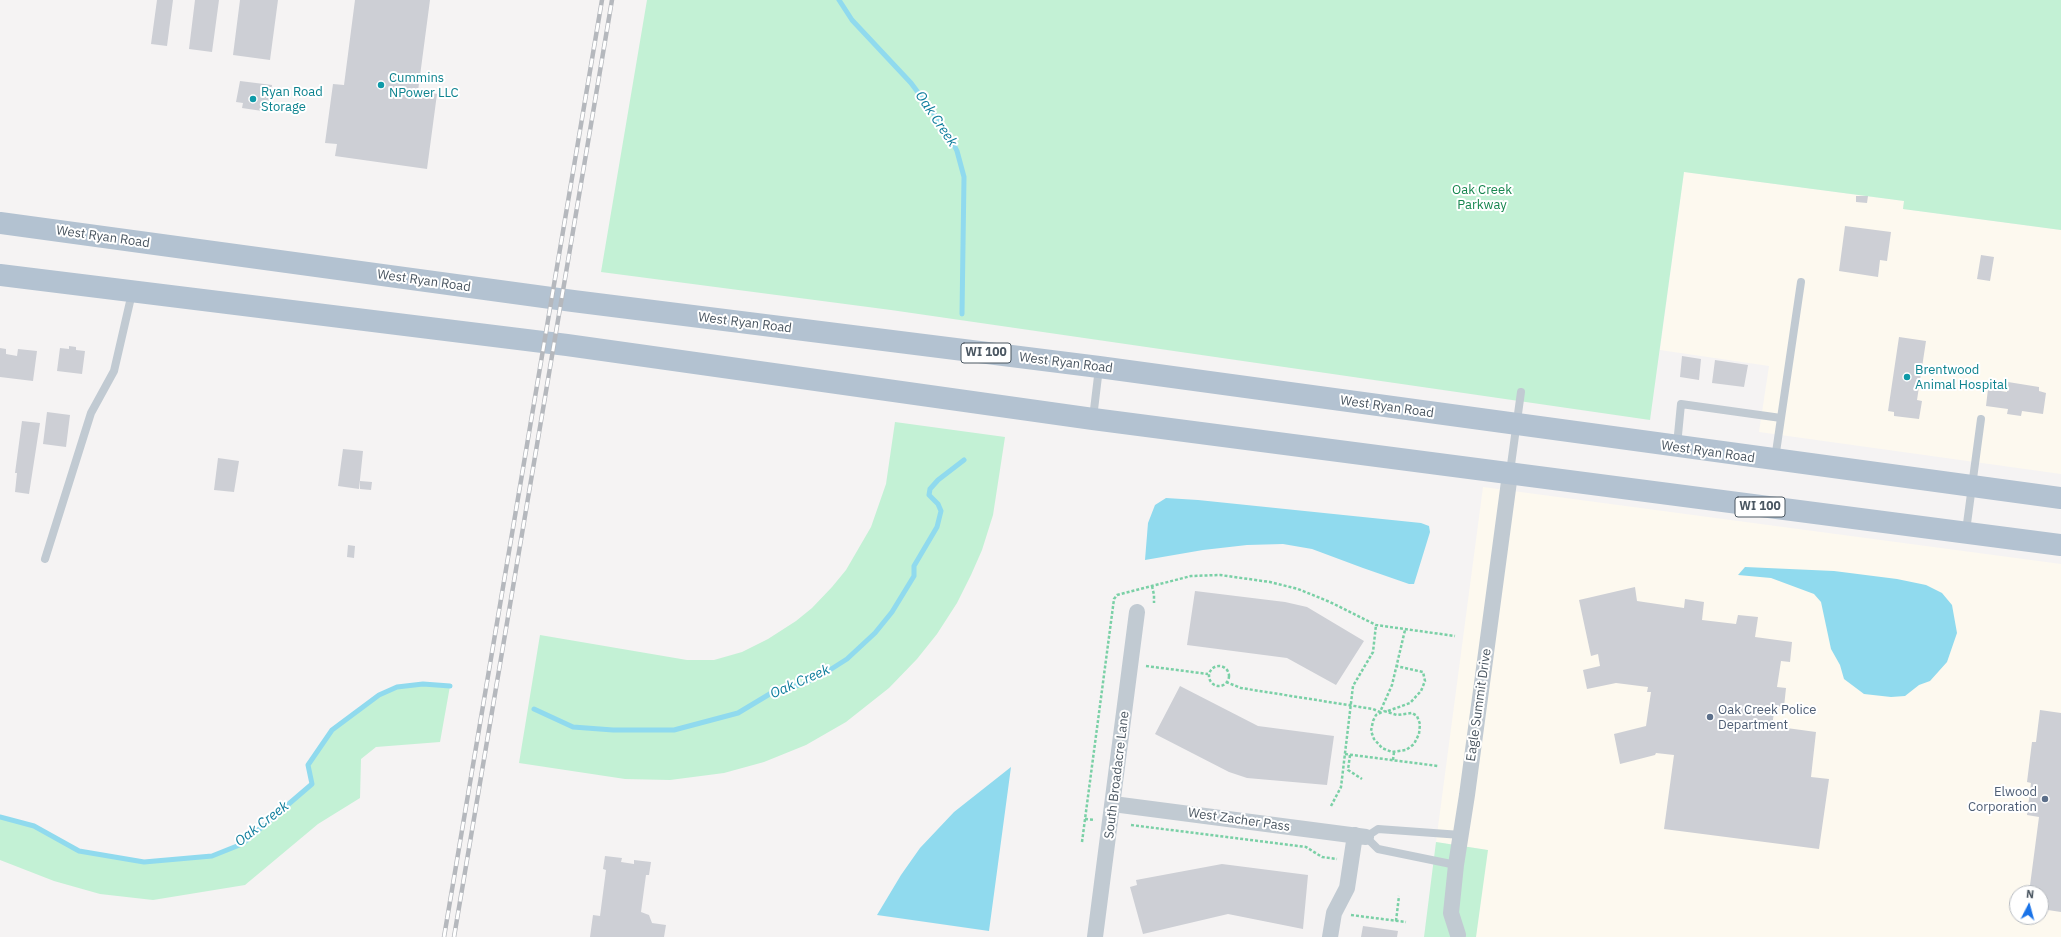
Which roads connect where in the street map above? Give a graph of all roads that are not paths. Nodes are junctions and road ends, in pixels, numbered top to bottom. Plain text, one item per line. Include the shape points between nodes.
1 (0, 223) edge
2 (0, 231) edge
3 (58, 231) junction
4 (0, 275) edge
5 (1801, 282) dead end
6 (133, 292) junction
7 (1099, 367) junction
8 (1521, 392) dead end
9 (1093, 418) junction
10 (1781, 418) junction
11 (1980, 419) dead end
12 (1517, 425) junction
13 (1677, 447) junction
14 (1775, 461) junction
15 (1510, 474) junction
16 (1972, 486) junction
17 (2061, 498) edge
18 (1966, 533) junction
19 (2061, 545) edge
20 (45, 559) dead end
21 (1137, 612) dead end
22 (1113, 804) junction
23 (1460, 835) junction
24 (1360, 836) junction
25 (1456, 865) junction
26 (1458, 935) dead end
27 (1096, 937) edge
28 (1330, 937) edge

1 - 3 main road, West Ryan Road / WI 100
2 - 3 main road
3 - 7 main road, West Ryan Road / WI 100 via 573,301
4 - 6 main road, WI 100
5 - 10 lane
6 - 9 main road, WI 100 via 567,345
6 - 20 lane via 114,371 91,413
7 - 9 lane
7 - 12 main road, West Ryan Road / WI 100
8 - 12 lane
9 - 15 main road, WI 100
10 - 13 lane via 1681,404
10 - 14 lane
11 - 16 lane
12 - 13 main road, West Ryan Road / WI 100
12 - 15 lane
13 - 14 main road, West Ryan Road / WI 100
14 - 16 main road, West Ryan Road / WI 100
15 - 18 main road, WI 100
15 - 23 street, Eagle Summit Drive via 1468,795
16 - 17 main road, West Ryan Road / WI 100
16 - 18 lane
18 - 19 main road, WI 100
21 - 22 street, South Broadacre Lane
22 - 24 street, West Zacher Pass
22 - 27 street, South Broadacre Lane
23 - 24 lane via 1378,829
23 - 25 street, Eagle Summit Drive
24 - 25 lane via 1378,849
24 - 28 street via 1347,888 1334,913
25 - 26 street, Eagle Summit Drive via 1452,913

